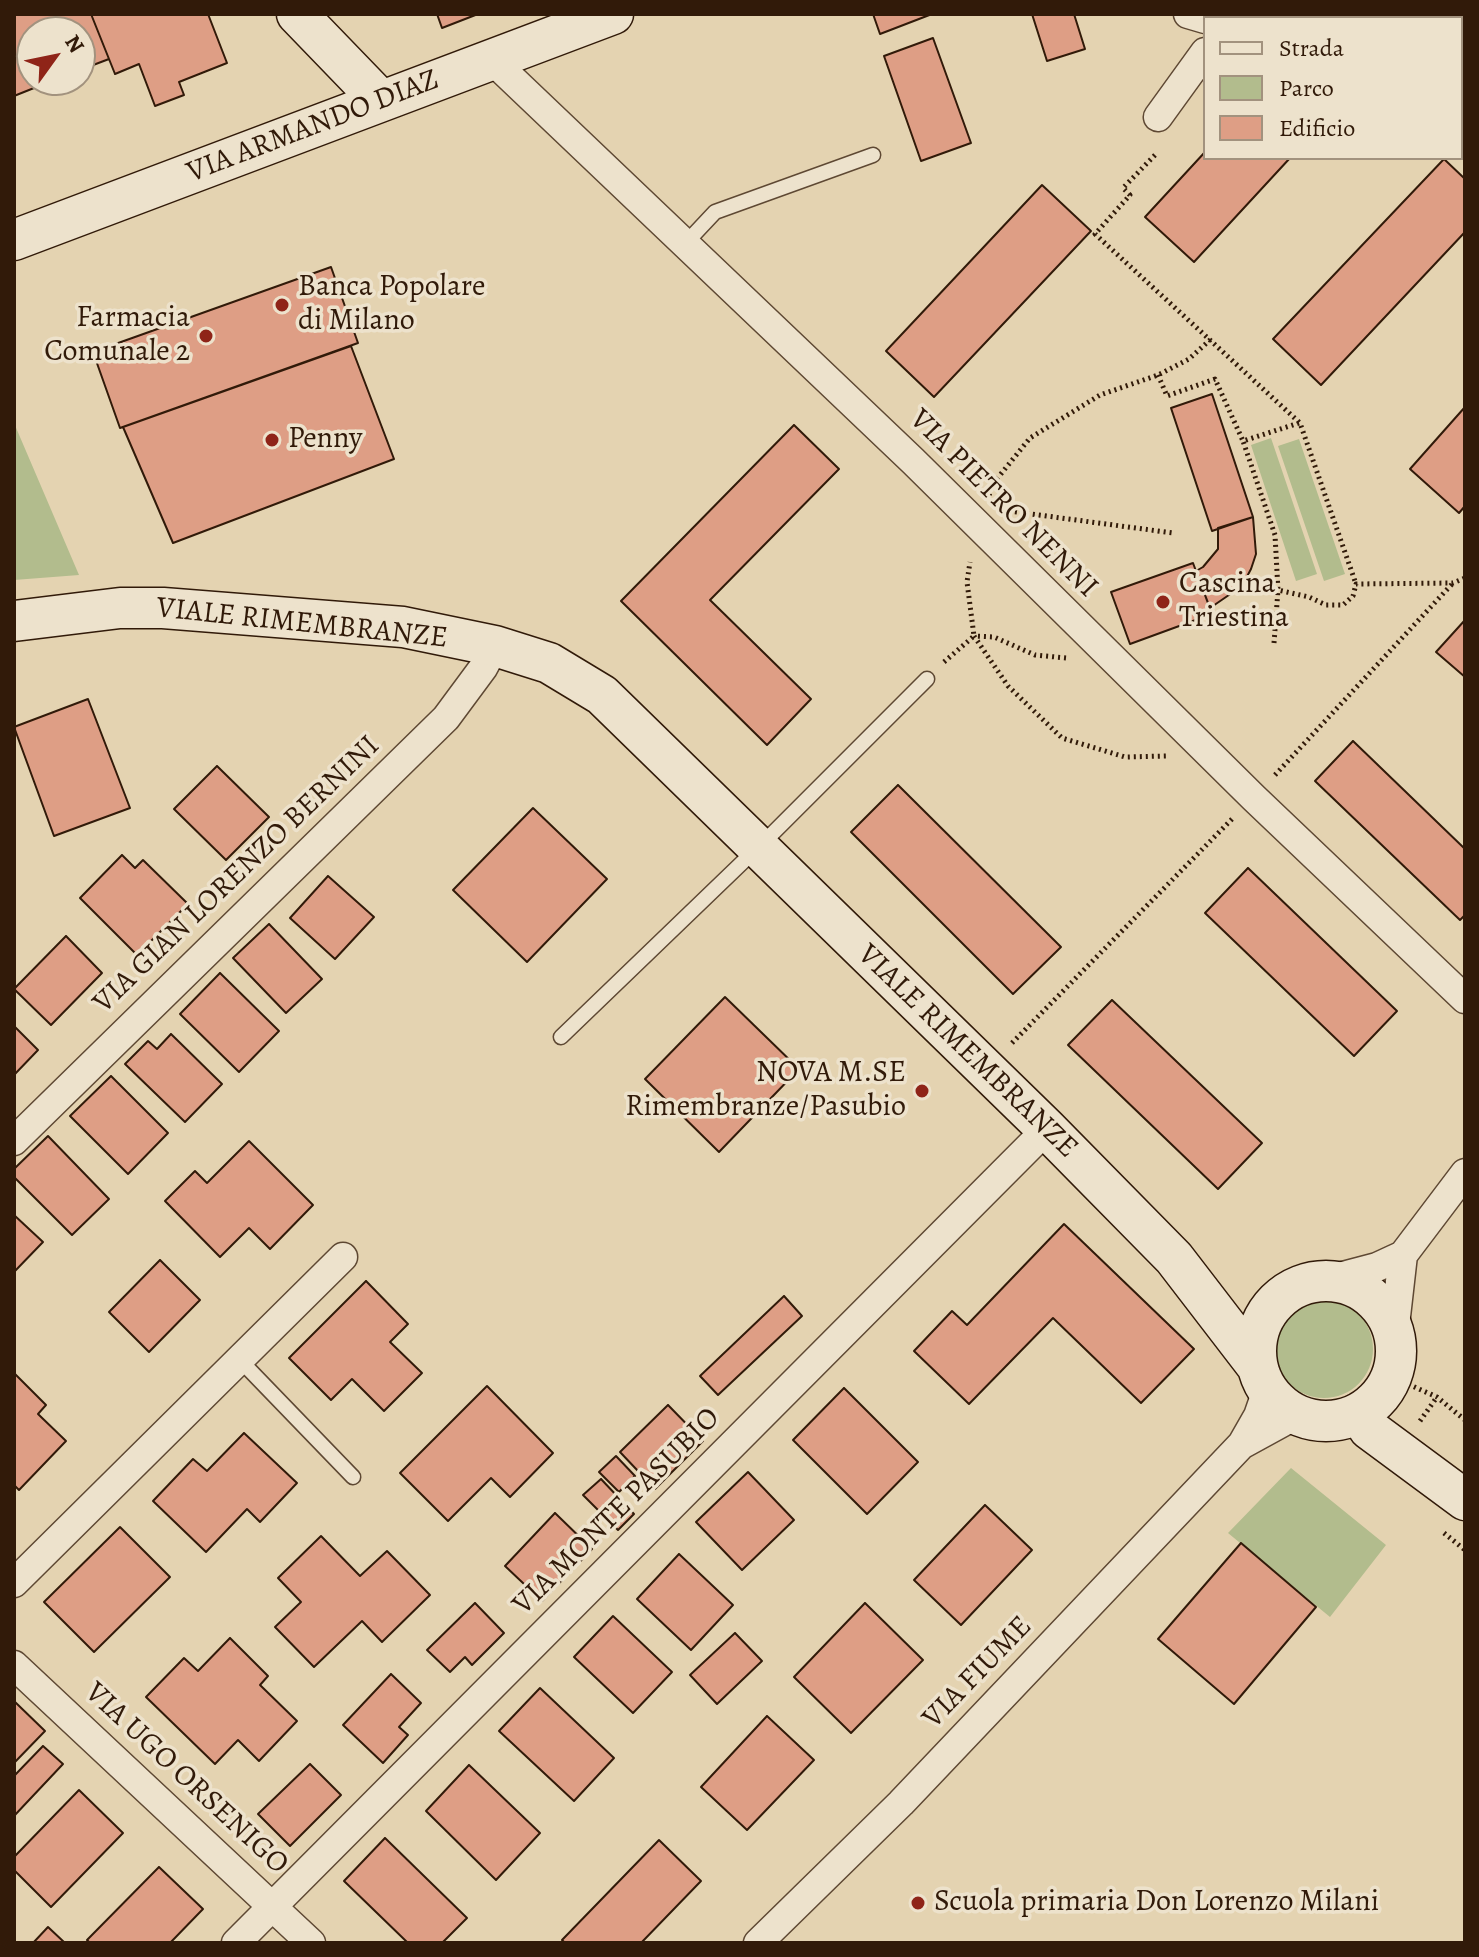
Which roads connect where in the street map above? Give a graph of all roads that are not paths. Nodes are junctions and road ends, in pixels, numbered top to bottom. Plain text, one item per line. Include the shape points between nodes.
1 (297, 14) edge
2 (613, 14) edge
3 (1203, 55) edge
4 (491, 59) junction
5 (381, 101) junction
6 (1158, 117) dead end
7 (873, 155) dead end
8 (14, 240) edge
9 (684, 245) junction
10 (14, 621) edge
11 (495, 646) junction
12 (927, 679) road end
13 (757, 848) junction
14 (1465, 999) edge
15 (561, 1037) dead end
16 (1047, 1129) junction
17 (14, 1141) edge
18 (1465, 1173) edge
19 (1403, 1255) junction
20 (343, 1257) dead end
21 (1174, 1258) junction
22 (1324, 1281) junction
23 (1282, 1296) junction
24 (1394, 1334) junction
25 (239, 1359) junction
26 (1273, 1390) junction
27 (1360, 1413) junction
28 (353, 1477) dead end
29 (1465, 1500) edge
30 (14, 1583) edge
31 (14, 1665) edge
32 (272, 1906) junction
33 (236, 1943) edge
34 (311, 1943) edge
35 (758, 1943) edge

1 - 5 street
2 - 4 street, VIA ARMANDO DIAZ
3 - 6 street
4 - 5 street, VIA ARMANDO DIAZ
4 - 9 street, VIA PIETRO NENNI
5 - 8 street, VIA ARMANDO DIAZ
7 - 9 lane via 715,212
9 - 14 street, VIA PIETRO NENNI via 913,461 980,516 1098,644
10 - 11 street, VIALE RIMEMBRANZE via 163,608 403,627
11 - 13 street, VIALE RIMEMBRANZE via 549,663 602,695
11 - 17 street, VIA GIAN LORENZO BERNINI via 446,718
12 - 13 lane
13 - 15 lane
13 - 16 street, VIALE RIMEMBRANZE
16 - 21 street, VIALE RIMEMBRANZE
16 - 32 street, VIA MONTE PASUBIO
18 - 19 street
19 - 22 street
19 - 24 street
20 - 25 street
21 - 23 street, VIALE RIMEMBRANZE via 1247,1298
21 - 26 street, VIALE RIMEMBRANZE
22 - 23 street
22 - 24 street via 1348,1284 1370,1296
23 - 26 street via 1261,1322 1255,1348
24 - 27 street via 1392,1377 1378,1399
25 - 28 lane
25 - 30 street
26 - 27 street via 1318,1422
26 - 35 street, VIA FIUME via 1242,1444 901,1803
27 - 29 street via 1369,1429
31 - 32 street, VIA UGO ORSENIGO
32 - 33 street, VIA MONTE PASUBIO
32 - 34 street, VIA UGO ORSENIGO

